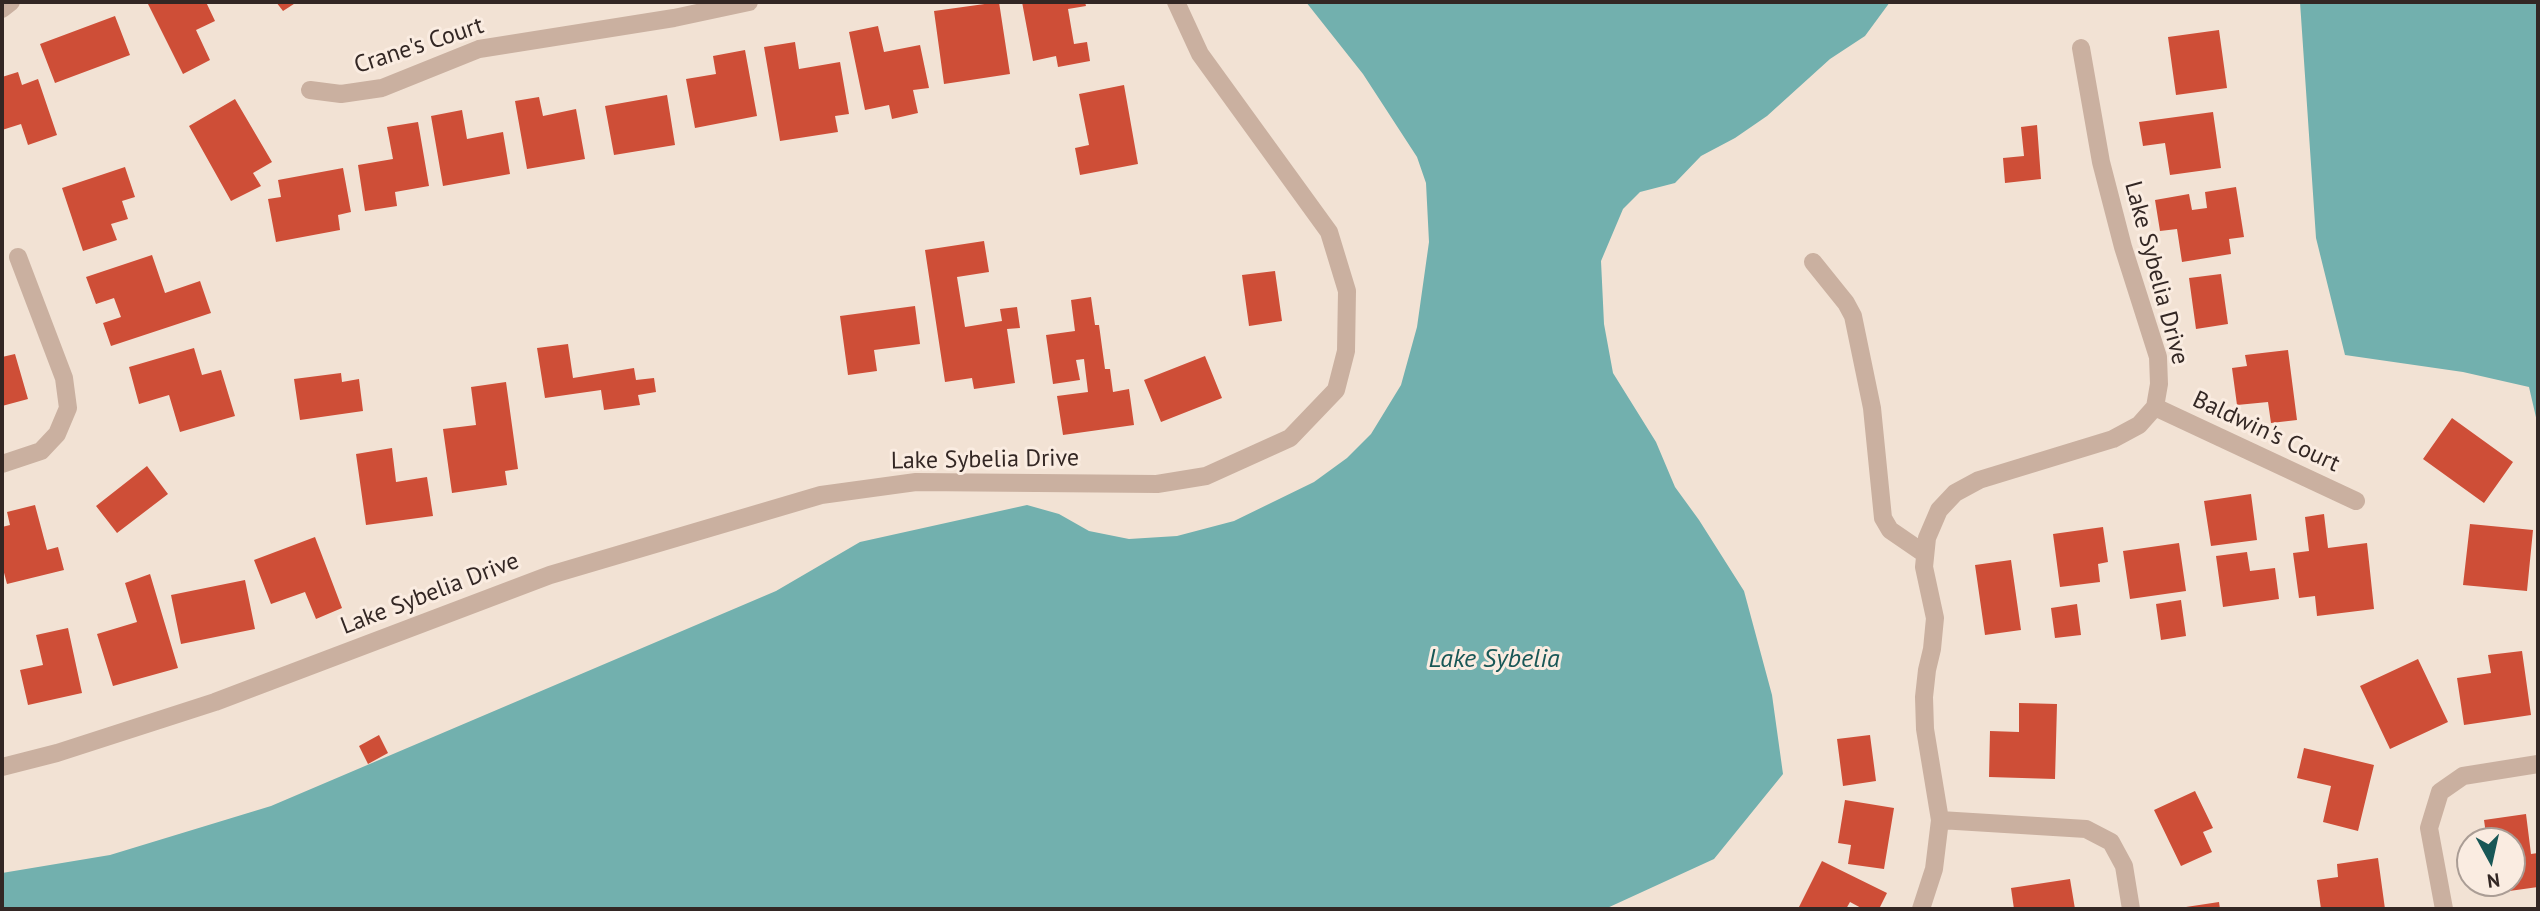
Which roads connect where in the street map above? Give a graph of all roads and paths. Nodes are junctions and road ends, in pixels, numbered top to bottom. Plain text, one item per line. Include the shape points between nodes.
1 (11, 2) edge
2 (749, 2) edge
3 (1176, 2) edge
4 (2, 9) edge
5 (673, 10) edge
6 (2081, 48) dead end
7 (310, 90) dead end
8 (18, 257) dead end
9 (1812, 262) dead end
10 (2155, 407) junction
11 (2, 464) edge
12 (2356, 501) dead end
13 (1925, 554) junction
14 (2538, 764) edge
15 (2, 767) edge
16 (1940, 820) junction
17 (1921, 909) edge
18 (2131, 909) edge
19 (2444, 909) edge

1 - 4 street
2 - 5 street, Crane's Court
3 - 15 street, Lake Sybelia Drive via 1200,54 1329,232 1347,291 1346,351 1336,390 1290,438 1206,476 1157,484 916,482 821,495 550,575 215,702
5 - 7 street, Crane's Court via 479,49 382,88 341,94
6 - 10 street, Lake Sybelia Drive via 2101,162 2158,357 2160,384
8 - 11 street via 64,378 68,408 57,434 41,451
9 - 13 street via 1853,316 1872,408 1883,518 1890,530
10 - 12 street, Baldwin's Court
10 - 13 street via 2139,425 2113,439 1979,480 1955,493 1939,510
13 - 16 street via 1935,618 1924,697 1925,729
14 - 19 street via 2463,776 2440,792 2429,828
16 - 17 street via 1934,869
16 - 18 street via 2086,829 2111,842 2124,866

